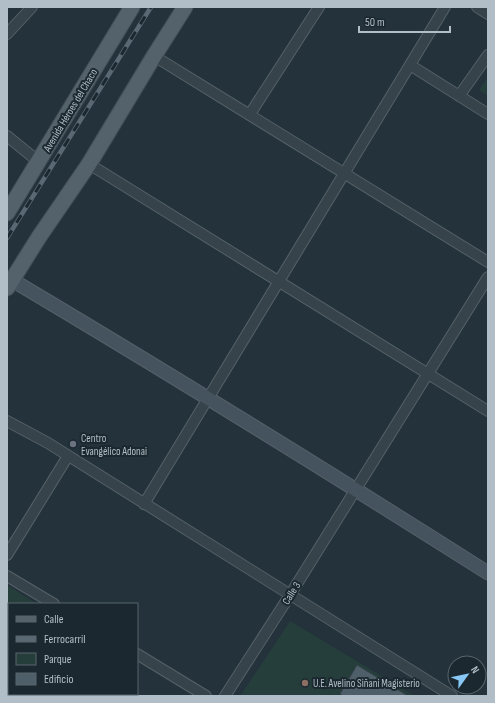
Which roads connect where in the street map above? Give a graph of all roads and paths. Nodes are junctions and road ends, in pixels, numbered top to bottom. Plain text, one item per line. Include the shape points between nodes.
1 (32, 7) edge
2 (132, 7) edge
3 (185, 7) edge
4 (319, 7) edge
5 (444, 7) edge
6 (477, 7) edge
7 (488, 14) edge
8 (7, 34) edge
9 (488, 55) edge
10 (154, 56) junction
11 (410, 65) junction
12 (459, 96) junction
13 (250, 114) junction
14 (488, 114) edge
15 (7, 136) edge
16 (39, 162) junction
17 (90, 164) junction
18 (345, 173) junction
19 (7, 213) edge
20 (488, 262) edge
21 (488, 278) edge
22 (279, 282) junction
23 (9, 284) edge
24 (427, 374) junction
25 (207, 399) junction
26 (488, 412) edge
27 (7, 421) edge
28 (68, 456) junction
29 (356, 490) junction
30 (144, 504) junction
31 (7, 555) edge
32 (488, 573) edge
33 (7, 576) edge
34 (290, 595) junction
35 (52, 603) edge
36 (138, 655) edge
37 (206, 696) edge
38 (225, 696) edge
39 (452, 696) edge

1 - 8 street
2 - 16 main road, Avenida Héroes del Chaco
3 - 10 main road
4 - 13 street
5 - 11 street
6 - 7 street
9 - 12 street
10 - 13 street
10 - 17 main road
11 - 12 street
11 - 18 street
12 - 14 street
13 - 18 street
15 - 16 street
16 - 19 main road, Avenida Héroes del Chaco
17 - 22 street
17 - 23 main road
18 - 20 street
18 - 22 street
21 - 24 street, Calle 3
22 - 24 street
22 - 25 street
23 - 25 main road via 114,341
24 - 26 street
24 - 29 street, Calle 3
25 - 29 main road
25 - 30 street
27 - 28 street
28 - 30 street
28 - 31 street
29 - 32 main road
29 - 34 street, Calle 3
30 - 34 street
33 - 35 street
34 - 38 street, Calle 3
34 - 39 street
36 - 37 street

